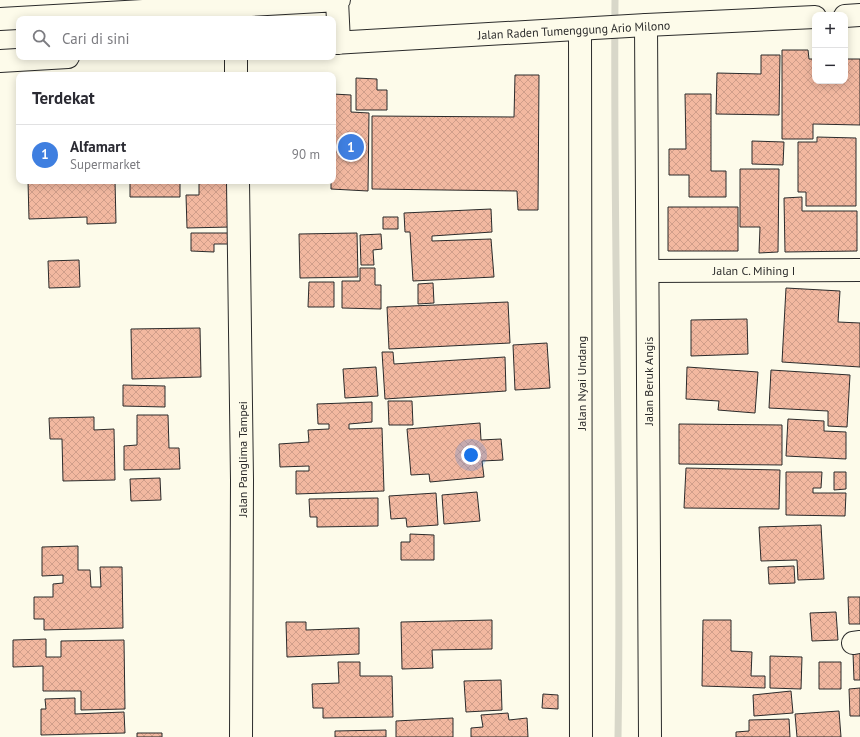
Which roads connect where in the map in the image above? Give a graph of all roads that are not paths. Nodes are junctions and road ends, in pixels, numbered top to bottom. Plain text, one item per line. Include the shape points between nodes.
1 (338, 0) edge
2 (860, 15) edge
3 (53, 16) edge
4 (848, 16) edge
5 (812, 17) edge
6 (16, 18) edge
7 (0, 19) edge
8 (639, 26) junction
9 (588, 29) junction
10 (336, 43) edge
11 (17, 60) edge
12 (236, 60) edge
13 (0, 61) edge
14 (236, 72) edge
15 (238, 184) edge
16 (860, 270) edge
17 (648, 271) junction
18 (241, 737) edge
19 (582, 737) edge
20 (650, 737) edge

1 - 3 main road
1 - 10 main road
2 - 4 main road
5 - 8 main road, Jalan Raden Tumenggung Ario Milono
6 - 7 main road
8 - 9 main road, Jalan Raden Tumenggung Ario Milono
8 - 17 main road, Jalan Beruk Angis
9 - 10 main road, Jalan Raden Tumenggung Ario Milono
9 - 19 main road, Jalan Nyai Undang
11 - 13 main road
12 - 14 main road
15 - 18 main road, Jalan Panglima Tampei via 242,480
16 - 17 main road, Jalan C. Mihing I
17 - 20 main road, Jalan Beruk Angis

